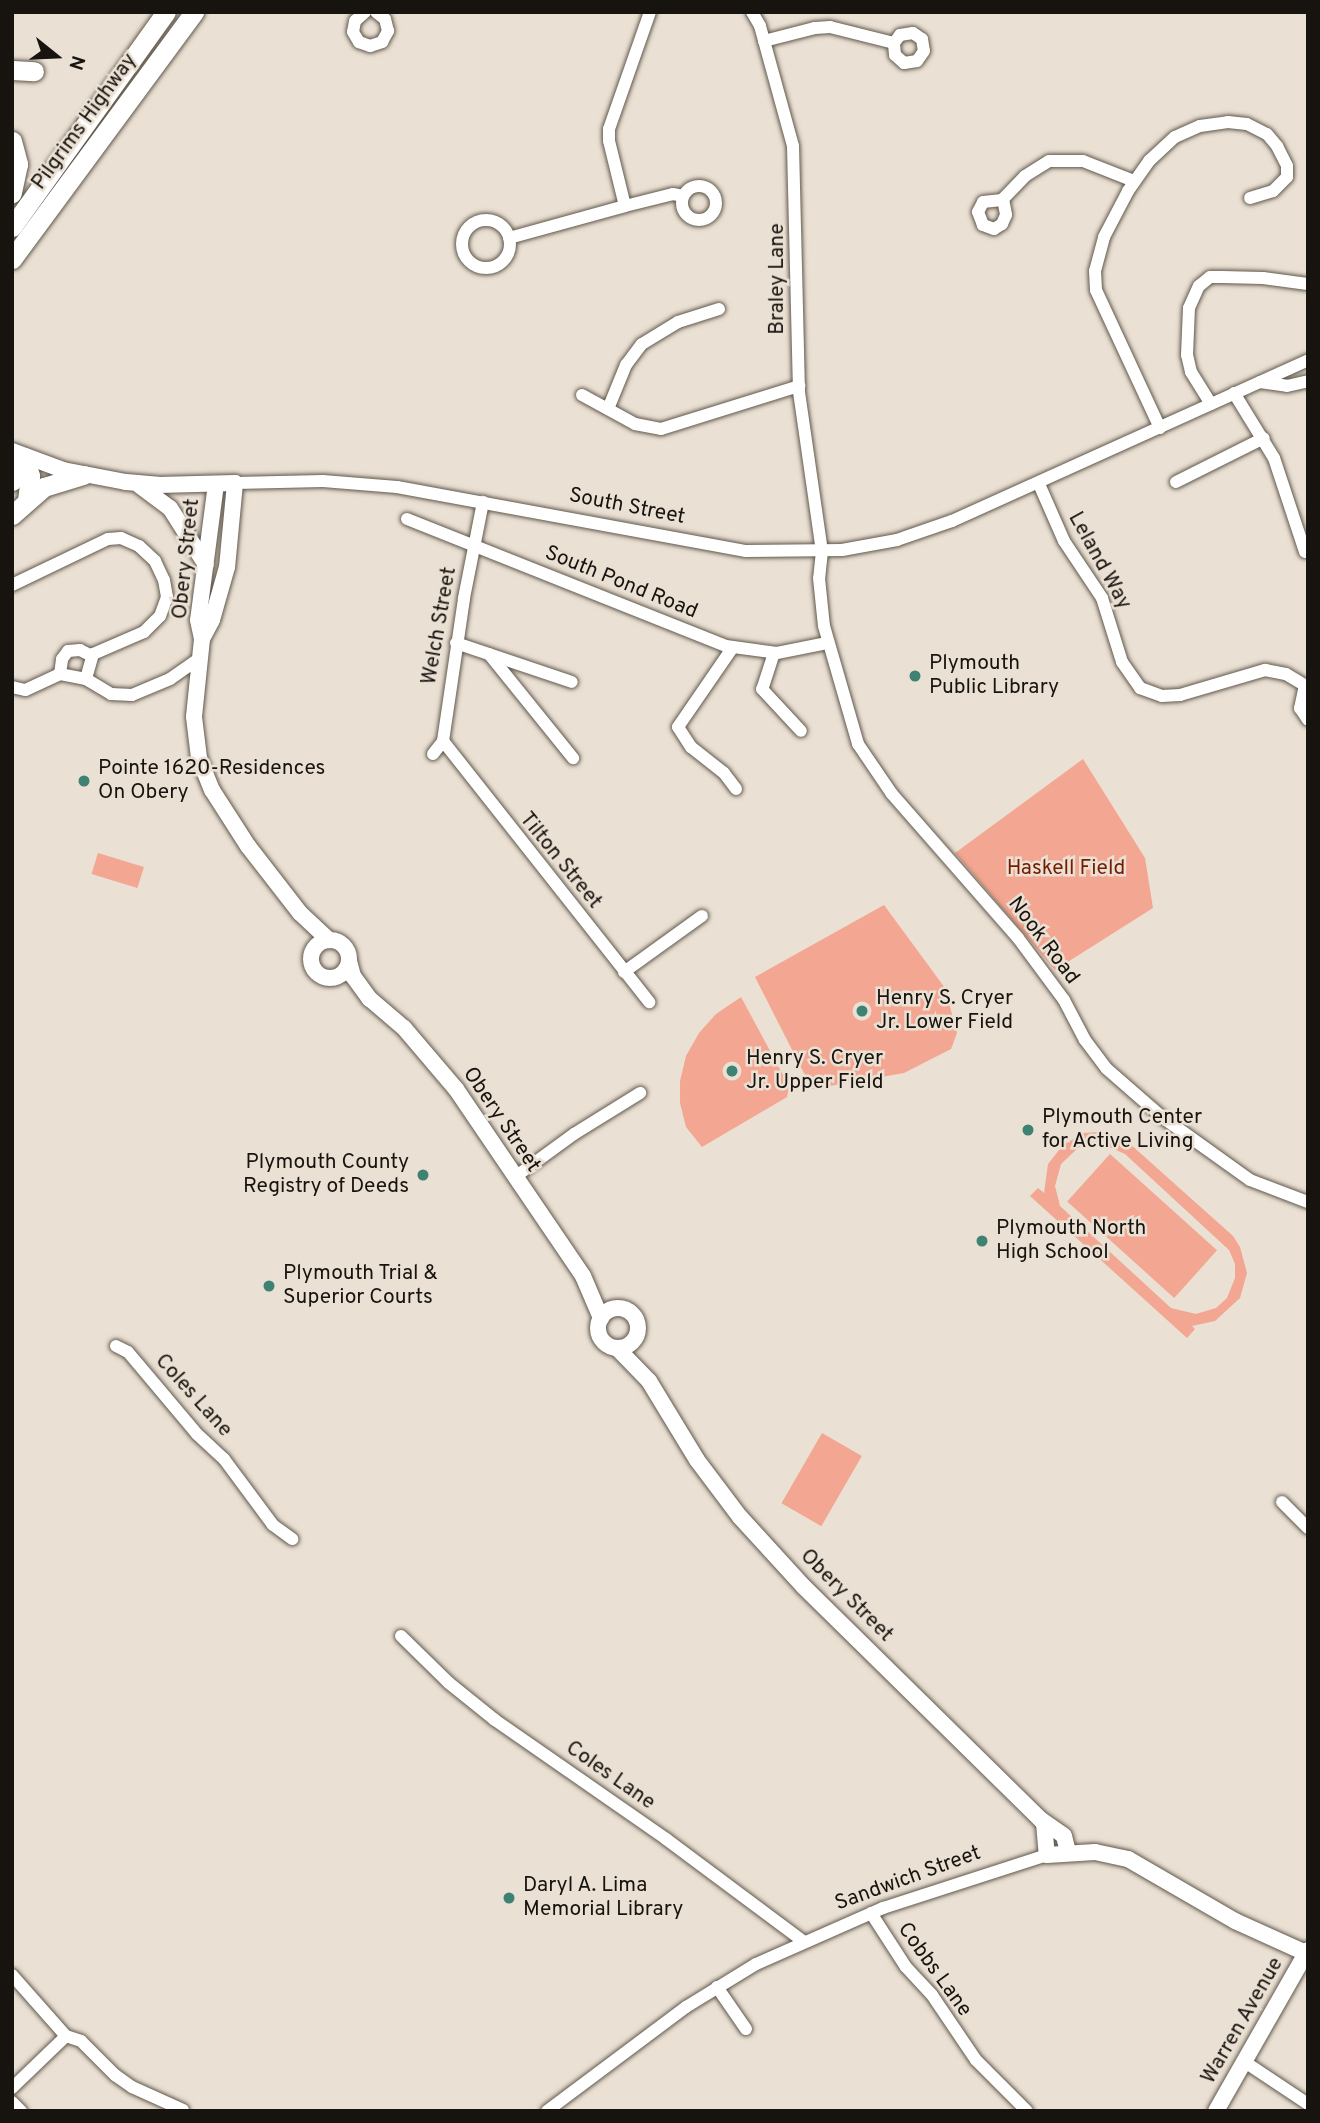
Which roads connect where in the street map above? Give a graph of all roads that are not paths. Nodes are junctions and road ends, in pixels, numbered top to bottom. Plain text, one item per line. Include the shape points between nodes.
1 (166, 12) edge
2 (194, 12) edge
3 (365, 12) edge
4 (376, 12) edge
5 (650, 12) edge
6 (756, 14) edge
7 (764, 41) junction
8 (894, 43) dead end
9 (12, 70) edge
10 (34, 71) dead end
11 (12, 141) edge
12 (1134, 181) junction
13 (12, 193) edge
14 (683, 195) dead end
15 (1250, 198) dead end
16 (1003, 199) dead end
17 (625, 206) junction
18 (12, 227) edge
19 (509, 237) dead end
20 (12, 259) edge
21 (1308, 284) edge
22 (719, 309) dead end
23 (1308, 360) edge
24 (1308, 381) edge
25 (1259, 382) junction
26 (799, 386) junction
27 (1234, 393) junction
28 (582, 395) dead end
29 (1211, 404) junction
30 (608, 409) junction
31 (1160, 428) junction
32 (1264, 438) junction
33 (18, 454) edge
34 (83, 475) junction
35 (12, 481) edge
36 (1176, 482) dead end
37 (235, 483) junction
38 (137, 484) junction
39 (216, 484) junction
40 (1039, 484) junction
41 (27, 500) junction
42 (483, 502) junction
43 (12, 514) edge
44 (407, 519) dead end
45 (473, 545) junction
46 (822, 551) junction
47 (1305, 552) dead end
48 (206, 565) junction
49 (12, 585) edge
50 (202, 639) junction
51 (456, 643) junction
52 (827, 643) junction
53 (733, 648) junction
54 (774, 653) junction
55 (489, 654) junction
56 (92, 656) junction
57 (199, 659) junction
58 (60, 674) junction
59 (86, 679) junction
60 (572, 682) dead end
61 (1307, 686) edge
62 (12, 687) edge
63 (1308, 720) edge
64 (801, 731) dead end
65 (443, 741) junction
66 (433, 754) dead end
67 (573, 758) dead end
68 (736, 789) dead end
69 (300, 913) junction
70 (702, 916) dead end
71 (329, 940) junction
72 (313, 949) junction
73 (349, 961) junction
74 (624, 972) junction
75 (325, 978) junction
76 (370, 999) junction
77 (649, 1003) dead end
78 (640, 1093) dead end
79 (514, 1177) junction
80 (1308, 1202) edge
81 (583, 1276) junction
82 (620, 1308) junction
83 (601, 1318) junction
84 (635, 1339) junction
85 (116, 1346) dead end
86 (617, 1348) junction
87 (649, 1381) junction
88 (1282, 1502) dead end
89 (1308, 1528) edge
90 (292, 1539) dead end
91 (401, 1636) dead end
92 (1040, 1819) junction
93 (1068, 1852) junction
94 (1047, 1855) junction
95 (871, 1913) junction
96 (803, 1941) junction
97 (1307, 1952) edge
98 (12, 1975) edge
99 (717, 1987) junction
100 (746, 2029) dead end
101 (66, 2036) junction
102 (1245, 2062) junction
103 (12, 2088) edge
104 (12, 2102) edge
105 (1308, 2104) edge
106 (183, 2110) edge
107 (21, 2111) edge
108 (547, 2111) edge
109 (1027, 2111) edge
110 (1216, 2111) edge

1 - 18 highway, Pilgrims Highway
2 - 20 highway, Pilgrims Highway
3 - 4 street via 355,21 353,32 359,42 370,46 382,42 388,31 385,19
5 - 17 street via 609,129
6 - 7 street, Braley Lane
7 - 8 street via 830,27
7 - 26 street, Braley Lane via 793,146
9 - 10 highway
11 - 13 highway via 18,164
12 - 15 street via 1175,137 1200,126 1236,122 1267,134 1287,166 1282,185
12 - 16 street via 1091,163 1055,160 1025,176
12 - 31 street via 1104,237 1094,280 1103,310
14 - 17 street
17 - 19 street
21 - 29 street via 1210,277 1199,286 1189,308 1186,355
22 - 30 street via 678,322 642,344 626,365
23 - 25 street, South Street
24 - 25 street, South Street via 1287,386
25 - 27 street, South Street
26 - 30 street via 661,429 635,424
26 - 46 street, Braley Lane
27 - 29 street, South Street
27 - 32 street
28 - 30 street
29 - 31 street, South Street
31 - 40 street, South Street
32 - 36 street
32 - 47 street
33 - 34 main road, South Street
33 - 35 highway
33 - 41 highway via 30,474
34 - 38 main road, South Street
34 - 41 highway via 54,482
37 - 39 main road, South Street
37 - 42 street, South Street via 385,485
37 - 50 main road, Obery Street via 227,567
38 - 39 main road, South Street
38 - 48 main road via 170,508
39 - 48 main road, Obery Street
40 - 46 street, South Street via 916,534
40 - 61 street, Leland Way via 1064,541 1102,598 1122,662 1140,688 1162,696 1181,695 1265,670 1286,674
41 - 43 highway
42 - 45 street, Welch Street
42 - 46 street, South Street via 740,550
44 - 45 street, South Pond Road
45 - 51 street, Welch Street
45 - 53 street, South Pond Road
46 - 52 street, Nook Road via 819,578
48 - 50 main road, Obery Street via 198,620
49 - 56 street via 108,540 127,539 145,550 164,580 164,611 139,635
50 - 57 main road, Obery Street
51 - 55 street
51 - 65 street, Welch Street
52 - 54 street, South Pond Road
52 - 80 street, Nook Road via 846,712 866,760 1018,938 1064,1000 1101,1062 1162,1117 1250,1180
53 - 54 street, South Pond Road
53 - 68 street via 678,727 691,747 724,773
54 - 64 street via 762,689
55 - 60 street
55 - 67 street
56 - 58 street via 80,650 68,652
56 - 59 street
57 - 59 street via 170,680 132,695 111,694
57 - 69 main road, Obery Street via 194,723 205,774 244,840
58 - 59 street
58 - 62 street via 25,690
61 - 63 street, Leland Way via 1300,708
65 - 66 street
65 - 74 street, Tilton Street
69 - 71 main road, Obery Street
69 - 72 main road, Obery Street
70 - 74 street
71 - 72 main road
71 - 73 main road, Obery Street via 343,945
72 - 75 main road, Obery Street via 312,967
73 - 75 main road via 338,977
73 - 76 main road, Obery Street via 353,976
74 - 77 street, Tilton Street
75 - 76 main road, Obery Street
76 - 79 main road, Obery Street via 404,1028 440,1069
78 - 79 street
79 - 81 main road, Obery Street
81 - 82 main road, Obery Street
81 - 83 main road, Obery Street
82 - 83 main road
82 - 84 main road, Obery Street via 636,1319
83 - 86 main road, Obery Street via 600,1335 606,1344
84 - 86 main road
84 - 87 main road, Obery Street
85 - 90 street, Coles Lane via 128,1352 224,1459 273,1525
86 - 87 main road, Obery Street
87 - 92 main road, Obery Street via 697,1460 740,1517 804,1587
88 - 89 street
91 - 96 street, Coles Lane via 449,1684 495,1720
92 - 93 main road, Obery Street via 1064,1836
92 - 94 main road via 1047,1832
93 - 94 main road, Sandwich Street
93 - 97 main road, Sandwich Street via 1112,1854 1135,1862 1235,1921
94 - 95 street, Sandwich Street
95 - 96 street, Sandwich Street
95 - 109 street, Cobbs Lane via 967,2048
96 - 99 street, Sandwich Street
97 - 102 main road, Warren Avenue
98 - 101 street
99 - 100 street
99 - 108 street, Sandwich Street
101 - 103 street
101 - 106 street via 81,2041 132,2087
102 - 105 street
102 - 110 main road, Warren Avenue
104 - 107 street

